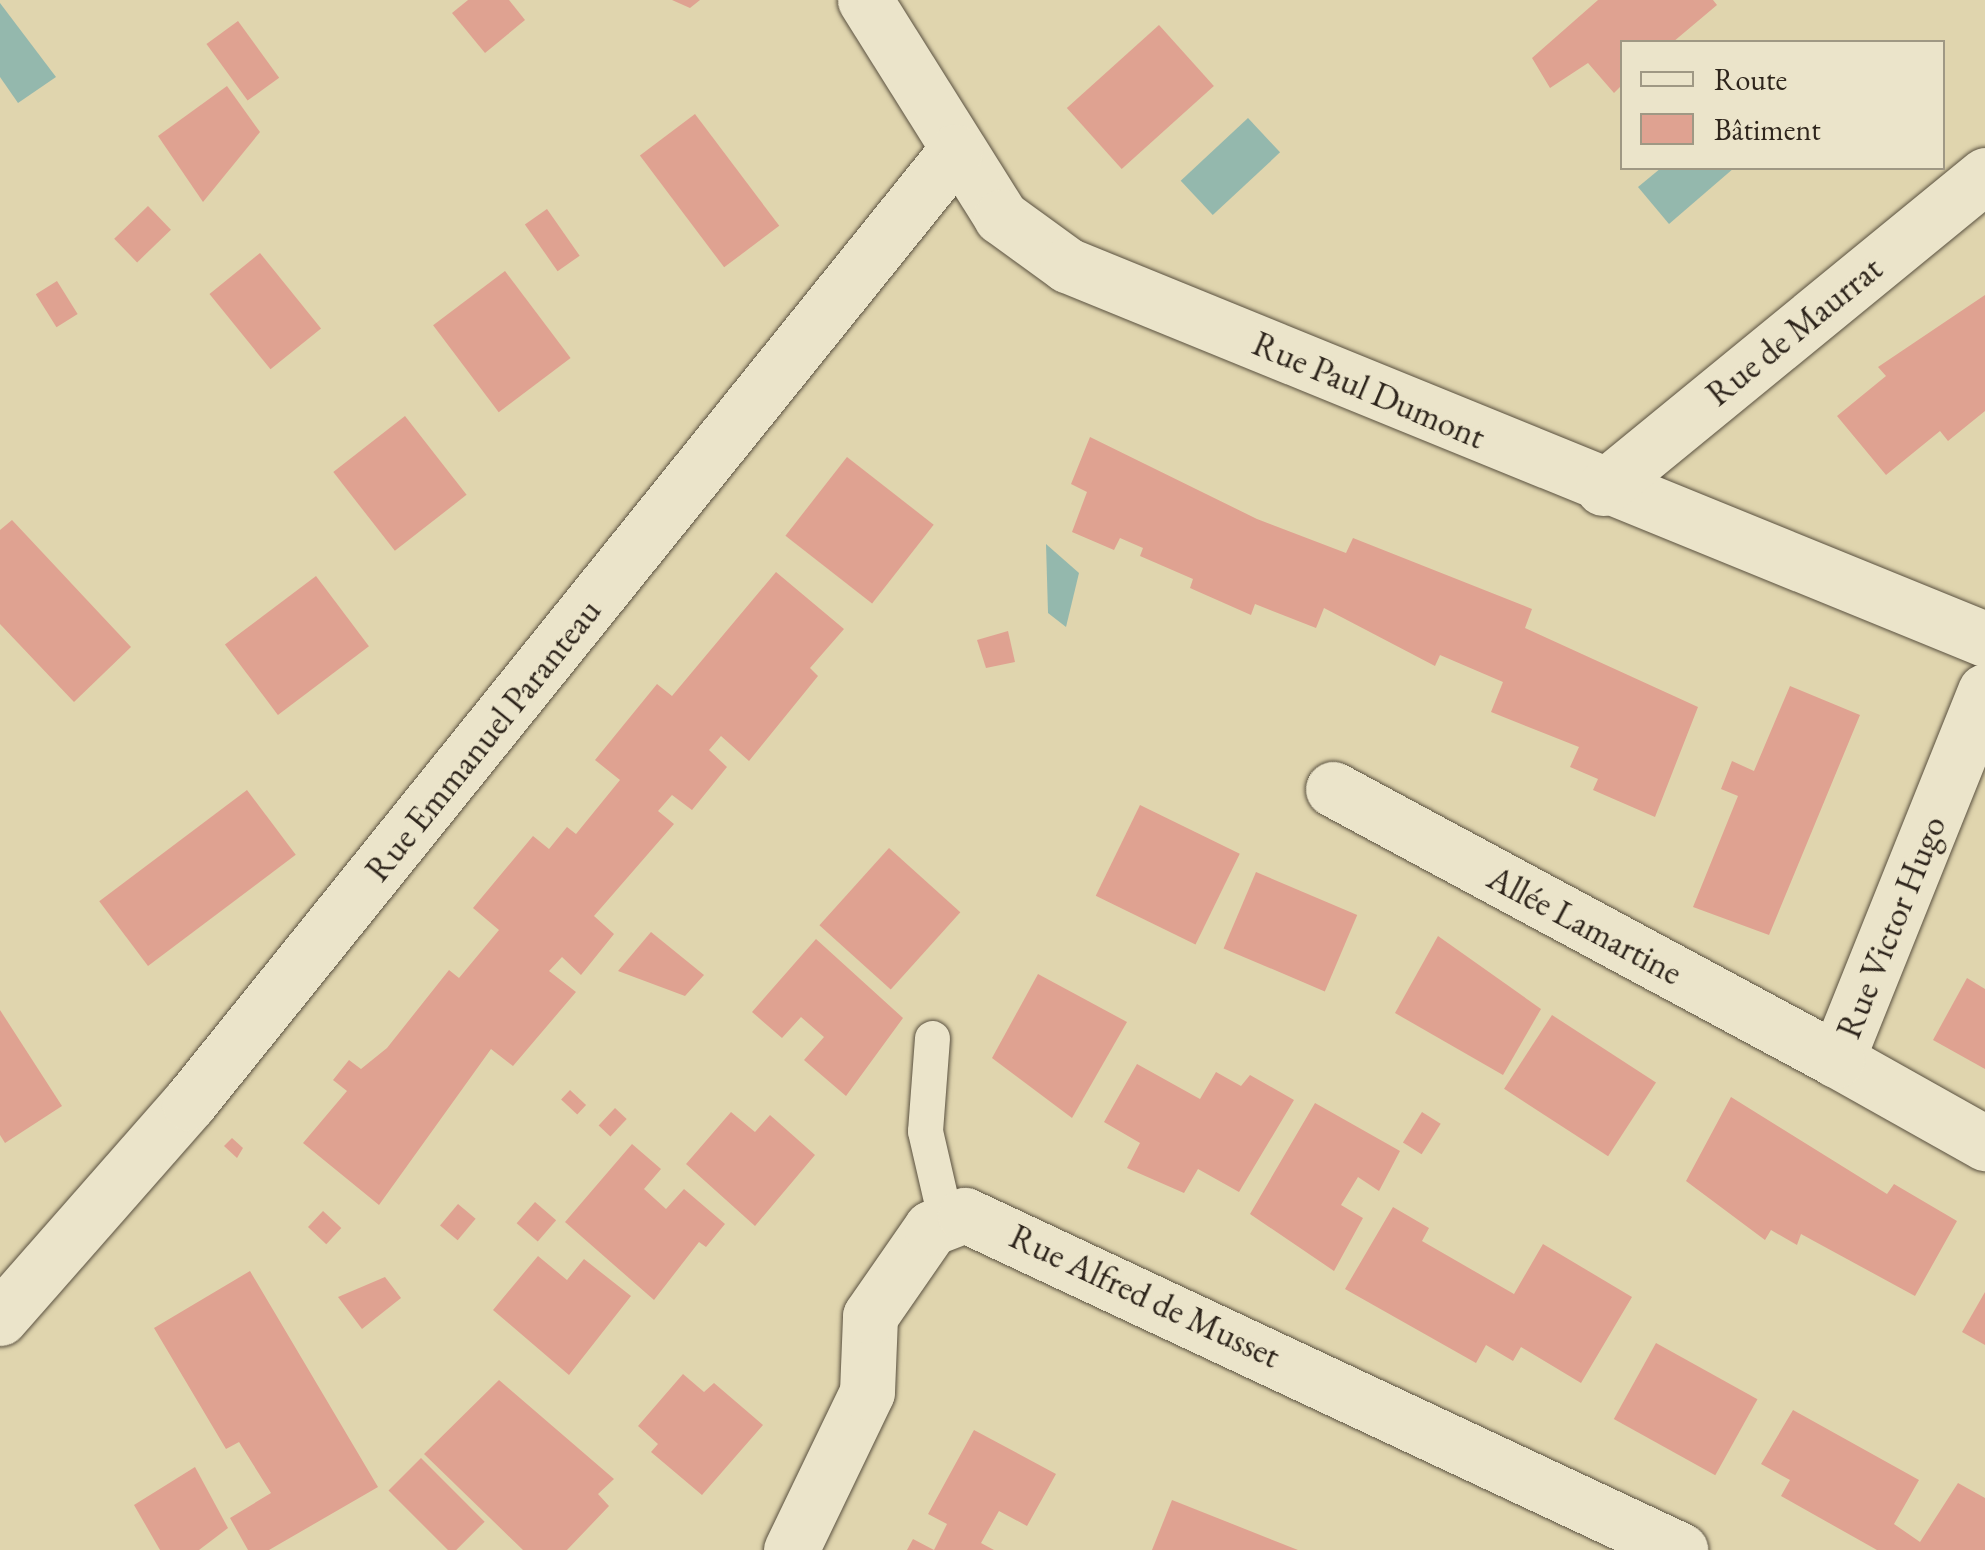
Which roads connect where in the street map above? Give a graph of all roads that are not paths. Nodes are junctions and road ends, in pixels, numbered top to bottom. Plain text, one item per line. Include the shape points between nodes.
1 (865, 0) edge
2 (955, 152) junction
3 (1985, 175) edge
4 (1603, 488) junction
5 (1985, 639) edge
6 (1985, 692) edge
7 (1333, 790) dead end
8 (932, 1038) dead end
9 (1837, 1060) junction
10 (1985, 1143) edge
11 (946, 1222) junction
12 (0, 1318) edge
13 (791, 1550) edge
14 (1680, 1550) edge

1 - 2 street, Rue Paul Dumont
2 - 4 street, Rue Paul Dumont via 1001,218 1066,264
2 - 12 street, Rue Emmanuel Paranteau via 190,1103
3 - 4 street, Rue de Maurrat
4 - 5 street, Rue Paul Dumont
6 - 9 street, Rue Victor Hugo
7 - 9 street, Allée Lamartine
8 - 11 lane via 924,1131
9 - 10 street, Rue Victor Hugo
11 - 13 street via 932,1228 870,1316 867,1392
11 - 14 street, Rue Alfred de Musset via 965,1215 1047,1247

